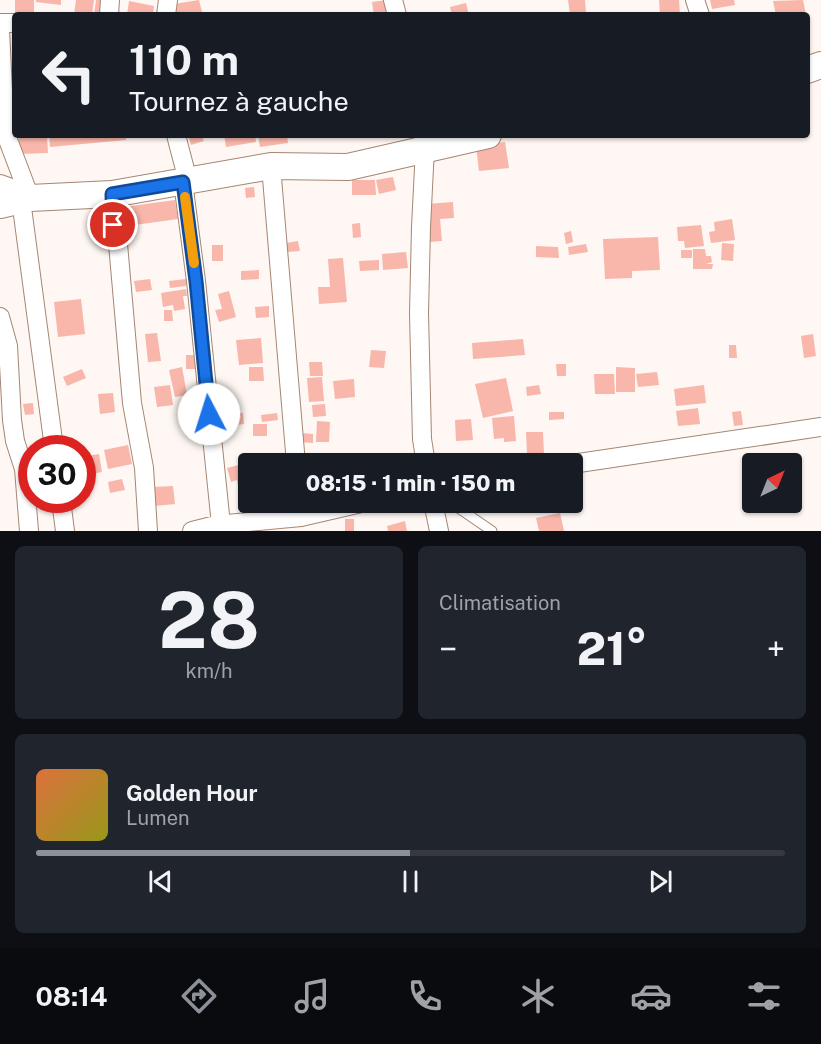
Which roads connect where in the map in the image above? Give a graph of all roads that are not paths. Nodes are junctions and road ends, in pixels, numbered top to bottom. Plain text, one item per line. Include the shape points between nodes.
1 (0, 29) edge
2 (9, 99) edge
3 (177, 138) edge
4 (461, 138) edge
5 (424, 142) edge
6 (271, 166) junction
7 (185, 182) junction
8 (0, 184) edge
9 (112, 194) junction
10 (20, 199) edge
11 (0, 317) edge
12 (821, 427) edge
13 (52, 435) edge
14 (7, 446) edge
15 (295, 453) edge
16 (424, 453) edge
17 (583, 462) edge
18 (63, 513) edge
19 (290, 513) edge
20 (435, 513) edge
21 (466, 513) edge
22 (221, 525) junction
23 (244, 527) edge
24 (30, 531) edge
25 (65, 531) edge
26 (148, 531) edge
27 (192, 531) edge
28 (439, 531) edge
29 (492, 531) edge

1 - 2 street
2 - 10 street via 5,132
3 - 7 street
4 - 5 street
5 - 6 street via 348,167
5 - 16 street via 419,313
6 - 7 street
6 - 15 street
7 - 9 street
7 - 22 street
8 - 10 street
9 - 10 street
9 - 26 street
10 - 13 street
11 - 14 street via 8,346
12 - 17 street
14 - 24 street via 24,469
18 - 25 street
19 - 23 street
20 - 28 street
21 - 29 lane
22 - 23 street
22 - 27 street

